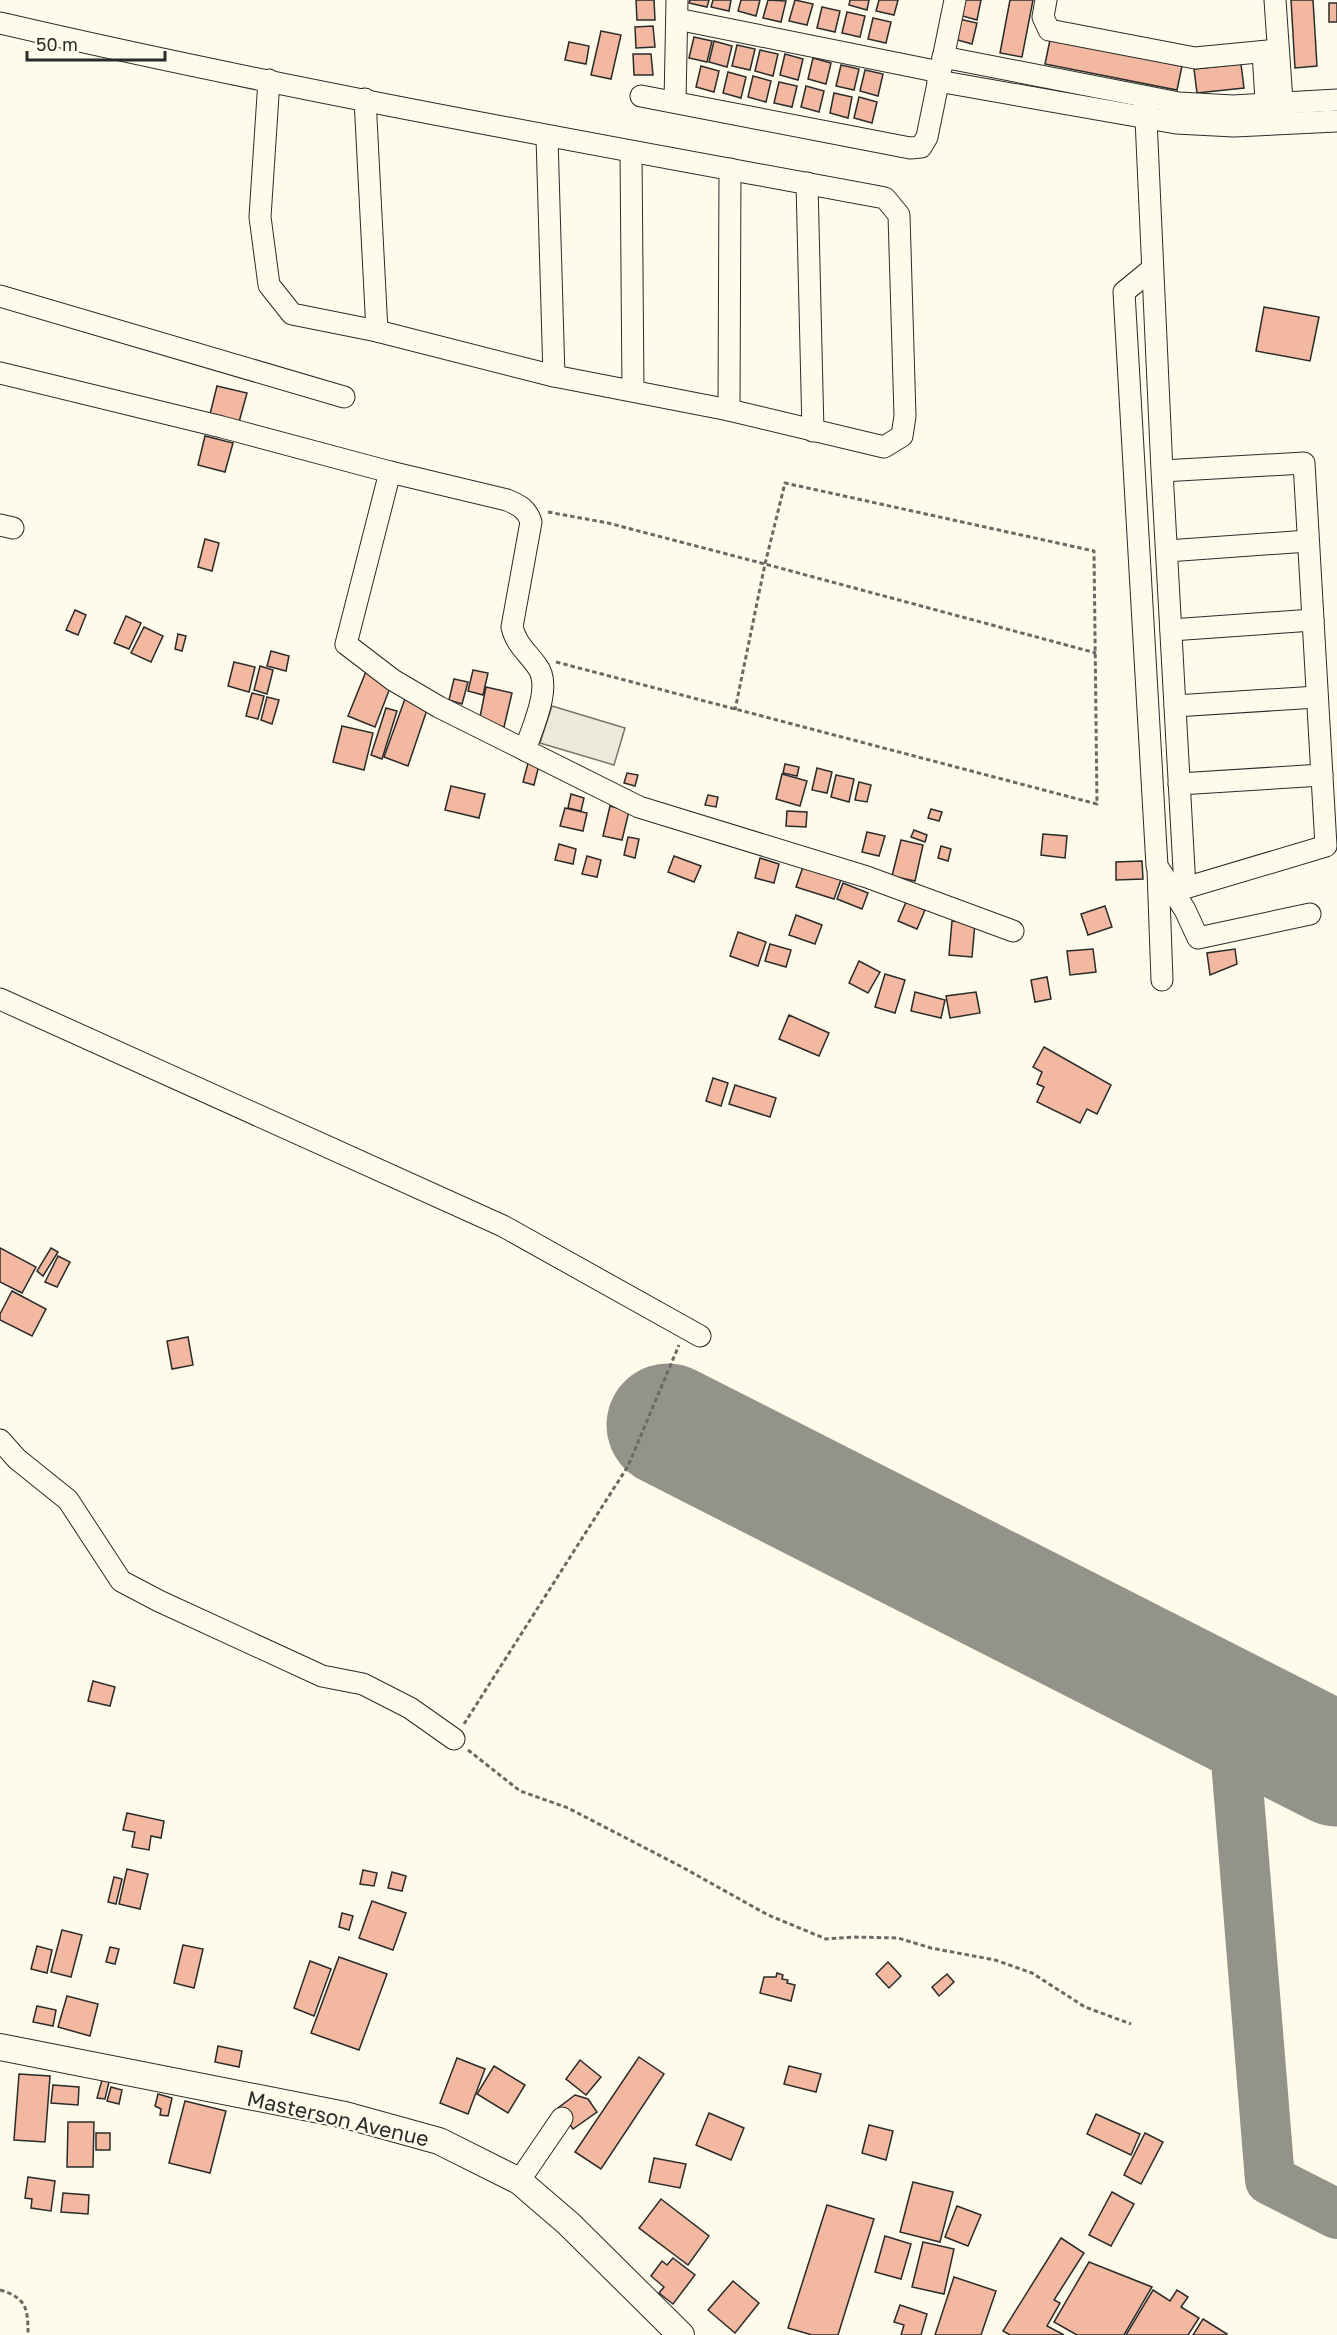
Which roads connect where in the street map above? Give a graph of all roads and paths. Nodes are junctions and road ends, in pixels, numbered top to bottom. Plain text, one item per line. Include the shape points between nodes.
1 (955, 0) edge
2 (1046, 0) edge
3 (1275, 0) edge
4 (677, 9) edge
5 (0, 23) edge
6 (1270, 51) junction
7 (980, 64) junction
8 (940, 70) junction
9 (269, 80) junction
10 (975, 88) junction
11 (641, 96) dead end
12 (365, 99) junction
13 (1337, 100) edge
14 (675, 102) junction
15 (1145, 107) junction
16 (1275, 114) junction
17 (1337, 121) edge
18 (548, 137) junction
19 (632, 153) junction
20 (730, 169) junction
21 (807, 183) junction
22 (1152, 269) junction
23 (0, 296) edge
24 (376, 332) junction
25 (0, 373) edge
26 (554, 376) junction
27 (633, 390) junction
28 (344, 397) dead end
29 (729, 410) junction
30 (813, 432) junction
31 (1162, 471) junction
32 (390, 472) junction
33 (528, 513) junction
34 (1308, 541) junction
35 (1167, 550) junction
36 (765, 564) junction
37 (1313, 620) junction
38 (1171, 630) junction
39 (1096, 653) junction
40 (531, 657) junction
41 (1317, 697) junction
42 (1175, 706) junction
43 (735, 710) junction
44 (525, 750) junction
45 (1322, 775) junction
46 (1179, 784) junction
47 (1157, 866) junction
48 (1310, 914) dead end
49 (1013, 931) dead end
50 (1162, 980) dead end
51 (0, 999) edge
52 (693, 1333) joint
53 (0, 1440) edge
54 (454, 1739) junction
55 (1131, 2024) dead end
56 (0, 2047) edge
57 (562, 2118) dead end
58 (519, 2181) junction
59 (0, 2290) edge
60 (28, 2335) edge
61 (681, 2335) edge

1 - 8 street
2 - 6 street via 1043,17 1049,30 1195,58
3 - 6 street
4 - 8 street
4 - 14 street
5 - 9 street
6 - 16 street
7 - 8 street
7 - 10 street
7 - 15 street
8 - 10 street
8 - 14 street via 927,137 917,148
9 - 12 street
9 - 24 street via 260,217 268,285 292,314
10 - 15 street
11 - 14 street
12 - 18 street
12 - 24 street
13 - 16 street
15 - 16 street via 1206,105
15 - 22 street
16 - 17 street
18 - 19 street
18 - 26 street
19 - 20 street
19 - 27 street
20 - 21 street
20 - 29 street
21 - 30 street
21 - 30 street via 885,198 899,216 905,416 902,436 884,447
22 - 31 street
22 - 47 street via 1124,292
23 - 28 street
24 - 26 street
25 - 32 street
26 - 27 street
27 - 29 street
29 - 30 street
31 - 34 street via 1304,463
31 - 35 street
32 - 33 street via 507,500
32 - 44 street via 346,644 393,680
33 - 36 path via 544,511 608,523
33 - 40 street via 530,535 512,627 514,638
34 - 35 street
34 - 37 street
35 - 38 street
36 - 39 path
36 - 39 path via 785,483 1094,551
36 - 43 path
37 - 38 street
37 - 41 street
38 - 42 street
39 - 43 path via 1097,804
40 - 43 path
40 - 44 street via 544,681
41 - 42 street
41 - 45 street
42 - 46 street
44 - 49 street via 639,807 867,877
45 - 46 street
45 - 46 street via 1326,846 1185,888
47 - 48 street via 1198,938
47 - 50 street
51 - 52 street via 503,1226
52 - 54 path via 628,1466
53 - 54 street via 68,1500 121,1581 321,1676 363,1684 410,1708
54 - 55 path via 520,1791 568,1808 768,1916 826,1939 898,1938 995,1960 1032,1973 1085,2007
56 - 58 main road, Masterson Avenue via 345,2115 439,2141
57 - 58 street
58 - 61 main road, Masterson Avenue via 569,2224
59 - 60 path via 17,2296 28,2313

